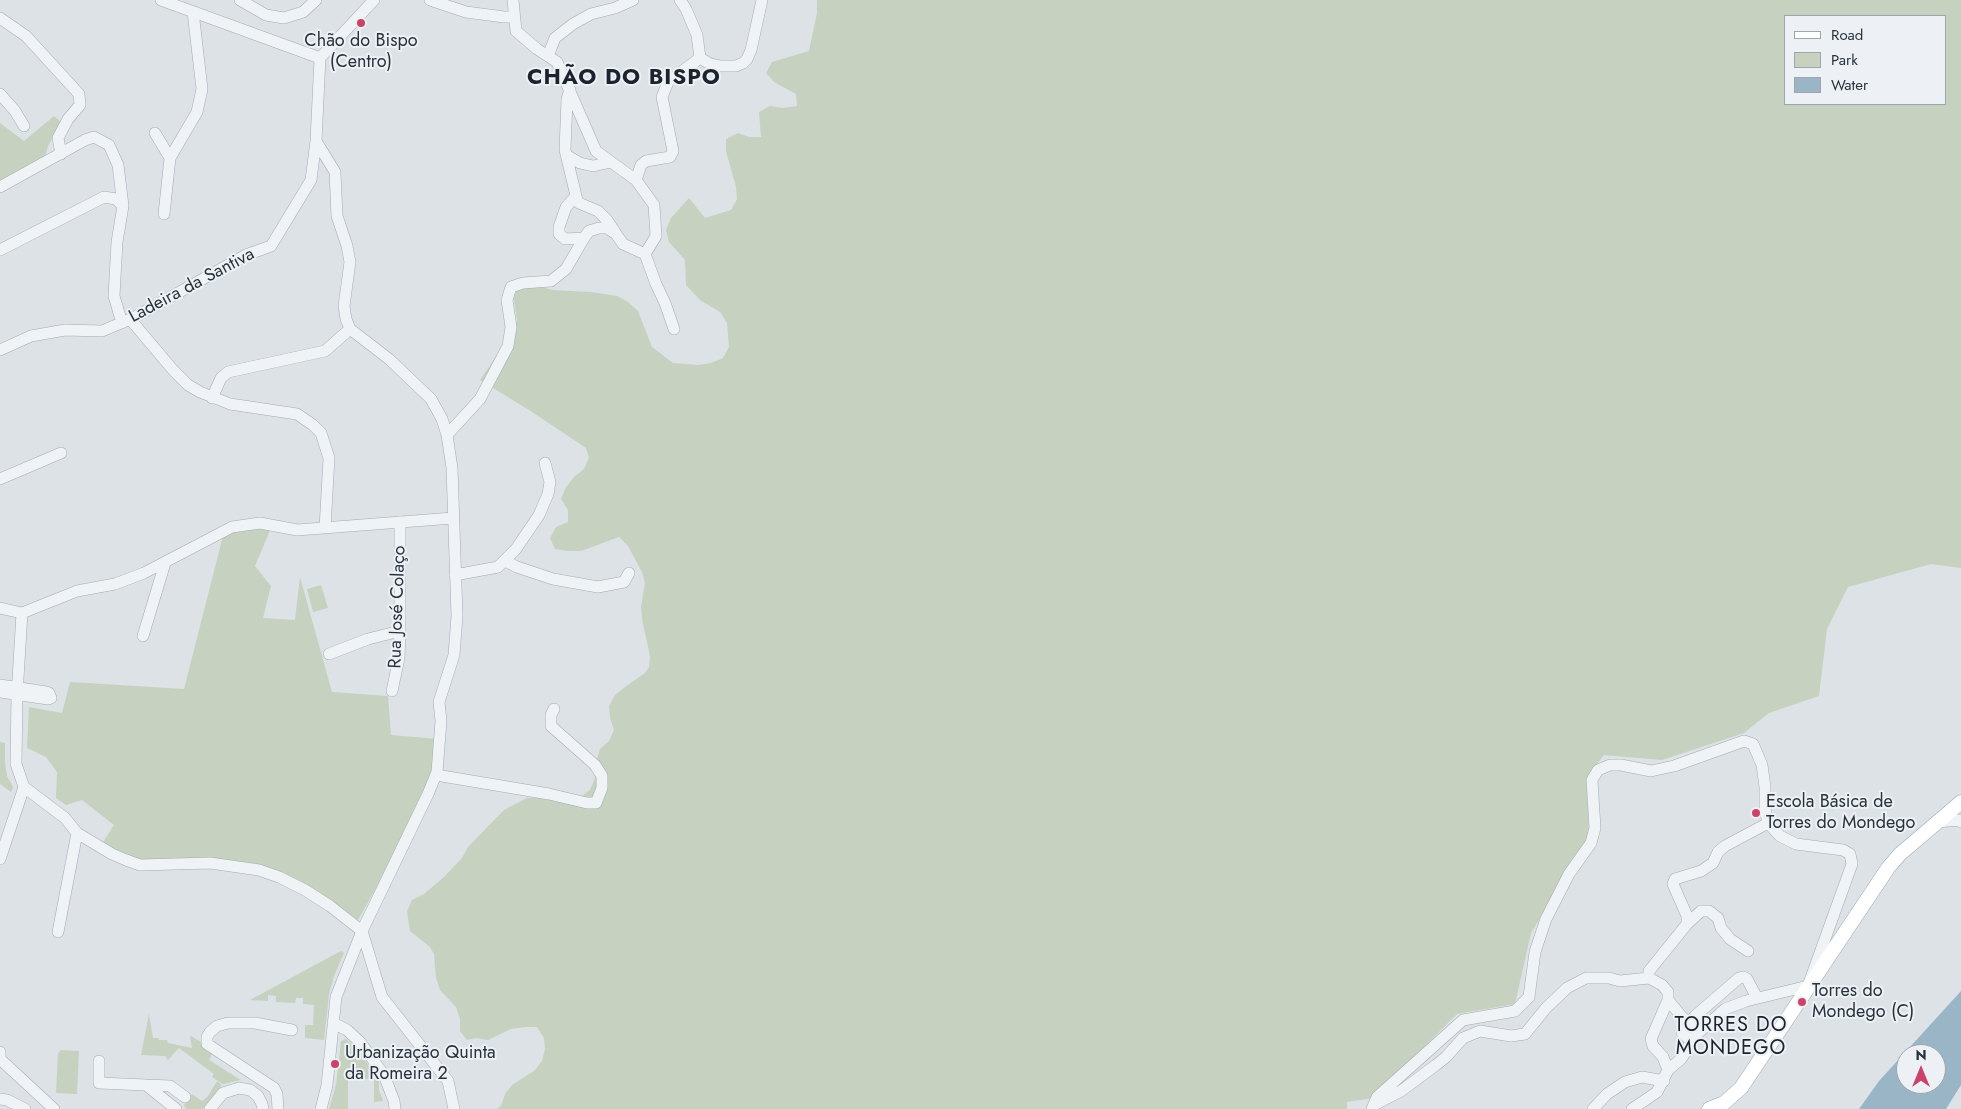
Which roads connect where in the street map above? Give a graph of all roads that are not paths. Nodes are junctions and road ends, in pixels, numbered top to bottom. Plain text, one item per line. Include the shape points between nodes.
1 (164, 0) edge
2 (240, 0) edge
3 (316, 0) edge
4 (374, 0) edge
5 (430, 0) edge
6 (513, 0) edge
7 (633, 0) edge
8 (680, 0) edge
9 (762, 0) edge
10 (192, 12) junction
11 (514, 17) junction
12 (0, 18) edge
13 (548, 56) junction
14 (320, 58) junction
15 (700, 58) junction
16 (570, 90) junction
17 (0, 94) edge
18 (24, 126) dead end
19 (156, 133) dead end
20 (316, 141) junction
21 (61, 154) junction
22 (566, 155) junction
23 (170, 158) junction
24 (611, 162) junction
25 (636, 180) junction
26 (0, 187) edge
27 (576, 196) junction
28 (123, 206) junction
29 (164, 214) dead end
30 (616, 234) junction
31 (584, 238) junction
32 (0, 250) edge
33 (645, 254) junction
34 (126, 321) junction
35 (350, 328) junction
36 (674, 329) dead end
37 (0, 350) edge
38 (212, 398) junction
39 (447, 435) junction
40 (61, 454) dead end
41 (545, 463) dead end
42 (0, 479) edge
43 (453, 518) junction
44 (400, 522) junction
45 (325, 528) junction
46 (505, 561) junction
47 (164, 563) junction
48 (629, 573) dead end
49 (455, 575) junction
50 (0, 608) edge
51 (22, 613) junction
52 (400, 631) junction
53 (143, 636) dead end
54 (329, 654) dead end
55 (0, 684) edge
56 (17, 691) junction
57 (392, 691) dead end
58 (0, 692) edge
59 (554, 709) dead end
60 (436, 775) junction
61 (24, 787) junction
62 (1961, 802) edge
63 (1938, 822) junction
64 (1961, 822) edge
65 (1768, 823) junction
66 (77, 833) junction
67 (0, 859) edge
68 (1687, 924) junction
69 (362, 931) junction
70 (58, 932) dead end
71 (1748, 951) dead end
72 (1649, 978) junction
73 (1808, 986) junction
74 (1757, 998) junction
75 (1668, 1000) junction
76 (333, 1023) junction
77 (1690, 1024) junction
78 (292, 1030) dead end
79 (1692, 1042) junction
80 (0, 1052) edge
81 (0, 1059) edge
82 (99, 1061) dead end
83 (1666, 1075) junction
84 (146, 1085) junction
85 (185, 1097) dead end
86 (0, 1099) edge
87 (1372, 1108) edge
88 (24, 1109) edge
89 (54, 1109) edge
90 (176, 1109) edge
91 (210, 1109) edge
92 (263, 1109) edge
93 (278, 1109) edge
94 (320, 1109) edge
95 (395, 1109) edge
96 (454, 1109) edge
97 (1593, 1109) edge
98 (1632, 1109) edge
99 (1708, 1109) edge

1 - 10 street
2 - 3 street via 266,15 284,18 303,12
4 - 14 street
5 - 11 street via 466,12
6 - 11 street
7 - 13 street via 573,24 555,38
8 - 15 street via 698,35
9 - 15 street via 751,50 743,63 720,66
10 - 14 street
10 - 23 street via 202,89 197,112
11 - 13 street via 516,31
12 - 21 street via 26,36 79,94 80,105 58,138
13 - 16 street via 557,62
14 - 20 street, Ladeira da Santiva
15 - 25 street via 668,82 663,92 673,151 670,157 641,165
16 - 22 street
16 - 24 street via 596,151
17 - 18 street
19 - 23 street
20 - 34 street, Ladeira da Santiva via 311,180 271,246 246,255
20 - 35 street via 335,172 337,216 350,262 344,306
21 - 26 street
21 - 28 street via 94,137 109,145 118,165
22 - 24 street via 593,166
22 - 27 street
23 - 29 street
24 - 25 street
25 - 33 street via 654,205 656,236
27 - 30 street via 579,203 591,207 605,218
27 - 31 street via 564,211 560,234 565,239
28 - 32 street via 116,199 104,197
28 - 34 street via 114,296
30 - 31 street via 599,228 589,231
30 - 33 street via 623,244
31 - 39 street via 566,269 551,281 511,287 507,300 511,327 508,346 480,399
33 - 36 street
34 - 37 street, Ladeira da Santiva via 102,331 65,330 31,336
34 - 38 street via 188,385
35 - 38 street via 325,351 228,372
35 - 39 street via 389,358 431,399
38 - 45 street via 230,404 297,414 321,434 329,458
39 - 43 street via 452,468
40 - 42 street
41 - 46 street via 550,482 548,494 539,515
43 - 44 street
43 - 49 street
44 - 45 street
44 - 52 street, Rua José Colaço
45 - 47 street via 297,530 260,524 232,526
46 - 48 street via 552,579 598,587 624,582
46 - 49 street via 498,567
47 - 51 street via 115,584 77,591
47 - 53 street
49 - 60 street via 456,638 451,668 439,702 440,752
50 - 51 street
51 - 56 street
52 - 54 street
52 - 57 street, Rua José Colaço
55 - 56 street
56 - 58 street
56 - 61 street via 16,764
59 - 60 street via 551,726 595,765 602,776 602,788 596,803
60 - 69 street
61 - 66 street via 65,818
61 - 67 street
62 - 63 main road
63 - 64 street
63 - 73 main road via 1888,868
65 - 68 street via 1725,846 1713,863 1701,871 1676,879 1673,884 1687,916
65 - 73 street via 1780,836 1796,844 1844,850 1850,854 1852,864
65 - 87 street via 1762,765 1749,742 1652,771 1621,765 1598,770 1592,780 1595,828 1591,843 1569,874 1546,919 1535,952 1529,998 1515,1010 1463,1020 1377,1097
66 - 69 street via 112,854 140,865 210,863 259,870 305,890
66 - 70 street
68 - 71 street via 1701,911 1709,911 1718,918 1730,939
68 - 72 street via 1649,971
69 - 76 street via 336,997
69 - 96 street via 382,997 448,1082
72 - 75 street via 1662,985 1668,992
72 - 87 street via 1620,981 1586,978 1567,988 1525,1034 1511,1036 1480,1031 1463,1038 1436,1065
73 - 74 street
73 - 99 main road via 1741,1088 1724,1104
74 - 77 street via 1747,979 1740,978 1695,1016
74 - 79 street via 1722,1011 1703,1027
75 - 77 street
75 - 83 street via 1651,1039 1663,1057
76 - 94 street via 327,1085
76 - 95 street via 348,1030 360,1042 384,1075
77 - 79 street via 1682,1034
78 - 93 street via 255,1023 228,1023 216,1026 207,1037 207,1044 274,1088
79 - 83 street via 1682,1059
80 - 81 street
81 - 89 street
82 - 84 street via 99,1083
83 - 97 street via 1625,1082
83 - 98 street via 1657,1092
84 - 85 street via 170,1086
84 - 90 street
86 - 88 street
91 - 92 street via 223,1093 239,1088 258,1096

